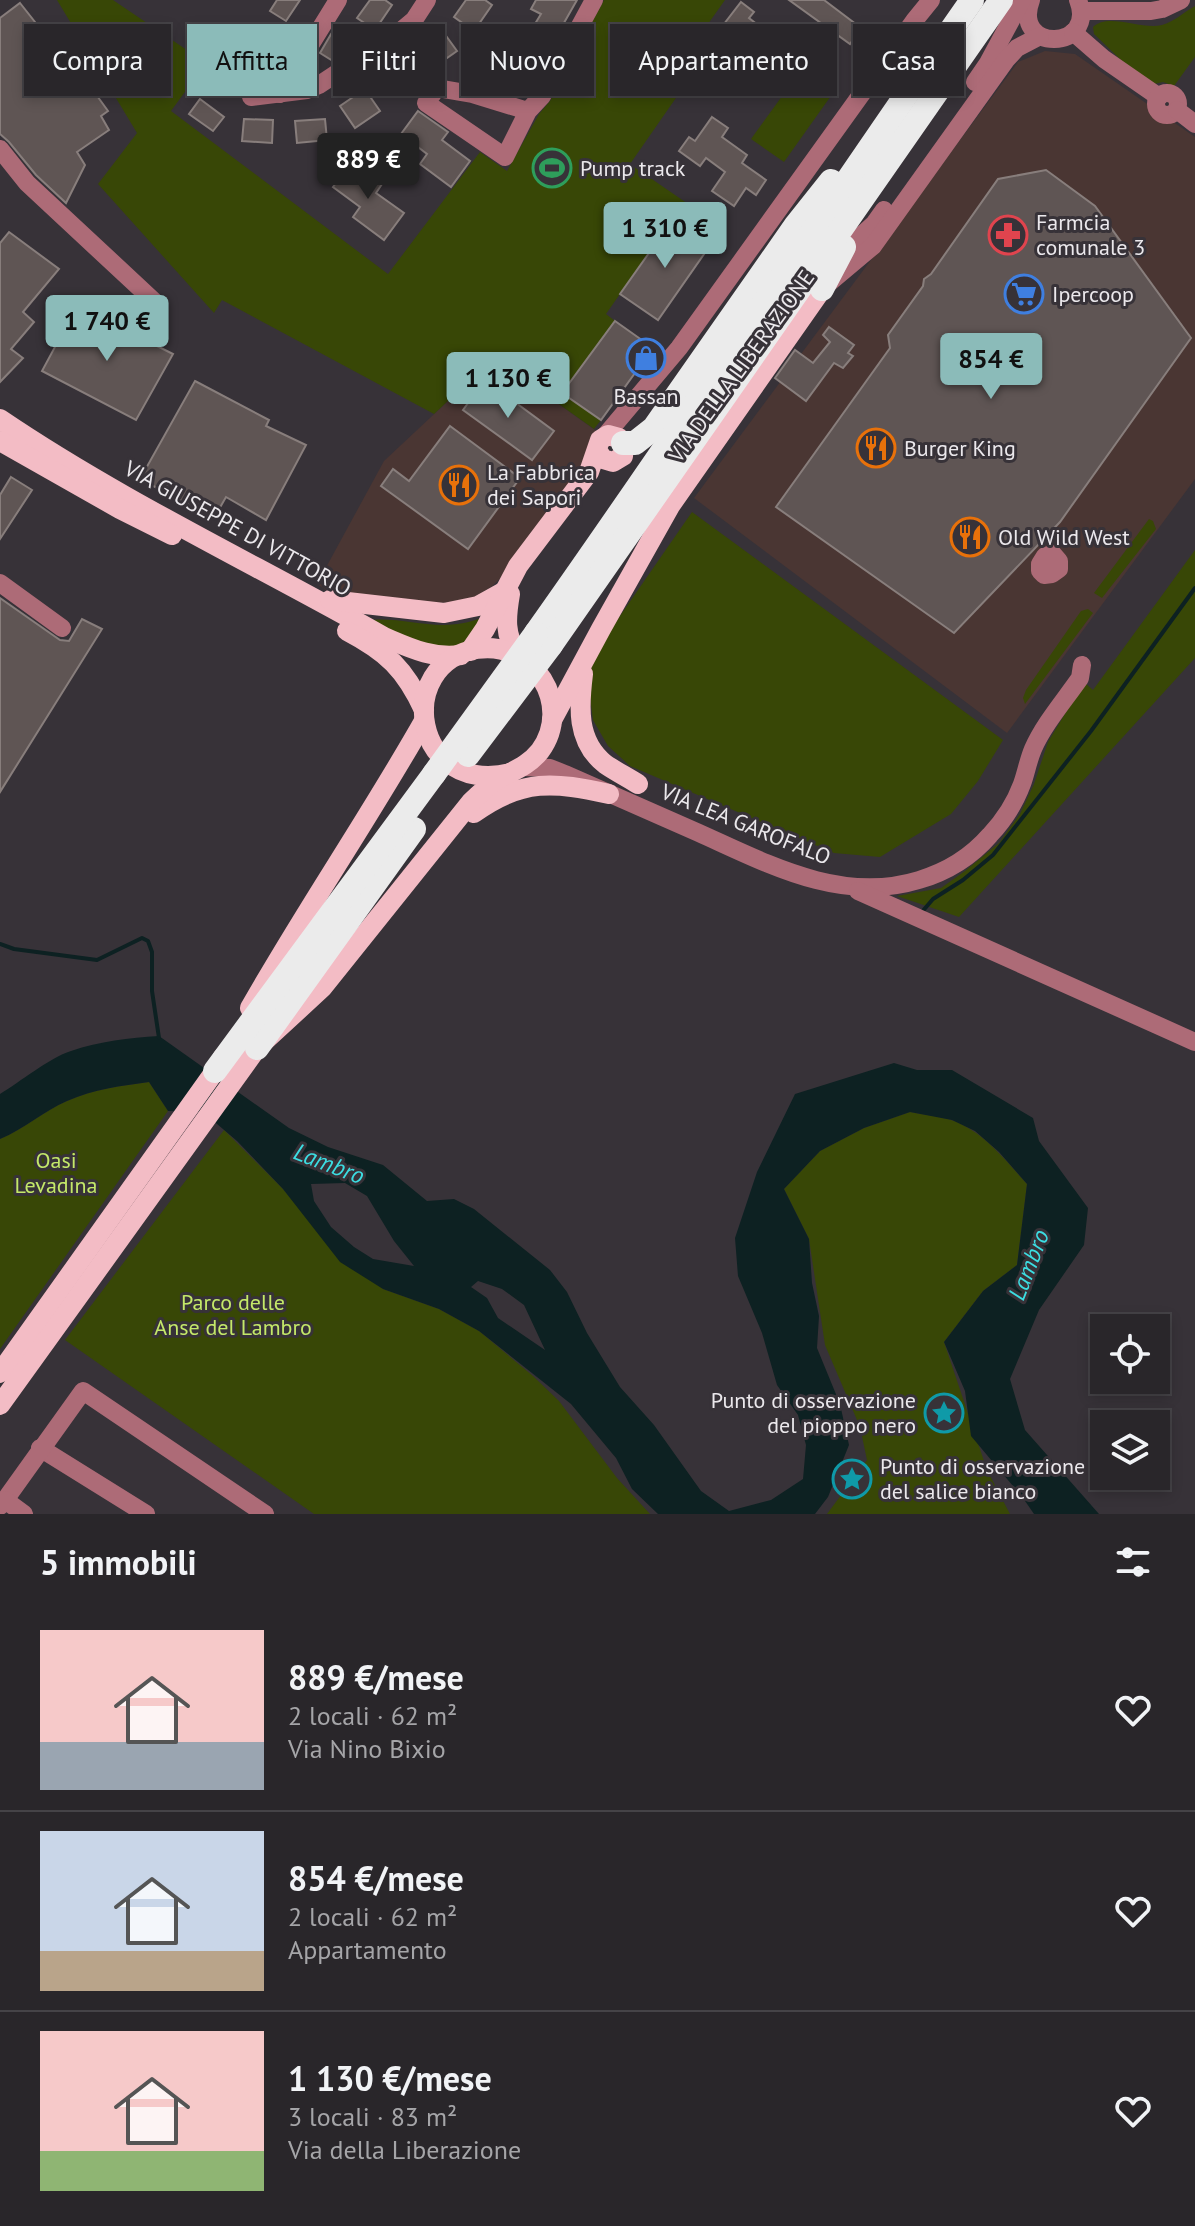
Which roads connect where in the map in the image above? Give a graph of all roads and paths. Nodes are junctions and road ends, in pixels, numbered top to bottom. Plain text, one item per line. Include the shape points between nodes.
1 (338, 0) edge
2 (427, 0) edge
3 (594, 0) edge
4 (928, 0) edge
5 (972, 0) edge
6 (1001, 0) edge
7 (1022, 0) edge
8 (1031, 0) edge
9 (1181, 0) edge
10 (1080, 5) edge
11 (1073, 32) junction
12 (317, 34) edge
13 (1040, 36) junction
14 (317, 86) edge
15 (261, 96) edge
16 (251, 97) dead end
17 (899, 104) junction
18 (528, 111) junction
19 (1195, 124) edge
20 (0, 149) edge
21 (880, 173) junction
22 (841, 254) junction
23 (822, 289) junction
24 (158, 305) dead end
25 (0, 419) edge
26 (612, 446) junction
27 (3, 448) edge
28 (509, 582) junction
29 (0, 583) edge
30 (313, 597) junction
31 (62, 628) dead end
32 (544, 639) junction
33 (465, 653) junction
34 (518, 655) junction
35 (585, 658) junction
36 (1082, 665) dead end
37 (424, 716) junction
38 (552, 720) junction
39 (517, 770) junction
40 (440, 778) junction
41 (638, 784) dead end
42 (609, 794) junction
43 (407, 881) junction
44 (888, 886) junction
45 (851, 887) junction
46 (902, 911) junction
47 (1195, 1042) edge
48 (257, 1048) junction
49 (224, 1077) junction
50 (0, 1373) edge
51 (0, 1405) edge
52 (40, 1448) junction
53 (2, 1503) edge
54 (24, 1514) edge
55 (146, 1514) edge
56 (265, 1514) edge

1 - 12 street
2 - 14 street via 402,30
3 - 18 street via 542,96
4 - 26 street via 640,395
5 - 17 highway
6 - 21 highway
7 - 22 street via 988,63 874,224
8 - 13 street via 1028,17
9 - 10 street via 1151,11
10 - 11 street
11 - 13 street, VIA DELLA LIBERAZIONE via 1057,40
11 - 19 street via 1159,97 1172,94 1177,110
13 - 23 street, VIA DELLA LIBERAZIONE via 1006,60 873,246
15 - 16 street
17 - 26 highway via 808,208 654,428 635,443
17 - 32 highway
18 - 18 street via 437,88 426,103 505,157
20 - 24 street via 27,183
21 - 22 highway
21 - 32 highway
22 - 23 highway
23 - 35 main road, VIA DELLA LIBERAZIONE via 670,506
25 - 30 main road, VIA GIUSEPPE DI VITTORIO
26 - 28 main road
27 - 37 main road, VIA GIUSEPPE DI VITTORIO via 360,638 407,677
28 - 30 main road via 478,606 444,613
28 - 33 main road via 485,629
28 - 34 main road via 507,631
29 - 31 street
30 - 33 main road, VIA GIUSEPPE DI VITTORIO via 416,650 436,656
32 - 40 highway, bridge
33 - 34 main road via 489,648
33 - 37 main road via 435,676
34 - 38 main road via 544,681
35 - 38 main road, VIA DELLA LIBERAZIONE
35 - 41 main road via 579,706 587,741 605,764
36 - 44 street, VIA LEA GAROFALO via 1080,678 1034,748 1011,806 988,838 940,874
37 - 39 main road via 433,746 449,764 479,777
37 - 49 main road via 389,783 289,939
38 - 39 main road via 538,754
39 - 42 street, VIA LEA GAROFALO via 550,768
39 - 43 main road via 491,783 471,802
40 - 48 highway
40 - 49 highway
42 - 43 main road via 561,784 506,793 465,819
42 - 45 street, VIA LEA GAROFALO via 766,863
43 - 48 main road via 322,988
44 - 45 street, VIA LEA GAROFALO
44 - 46 street
45 - 46 street
46 - 47 street
48 - 49 main road
49 - 50 main road via 186,1113
49 - 51 main road via 199,1130
52 - 53 street
52 - 55 street
52 - 56 street via 83,1391
53 - 54 street

